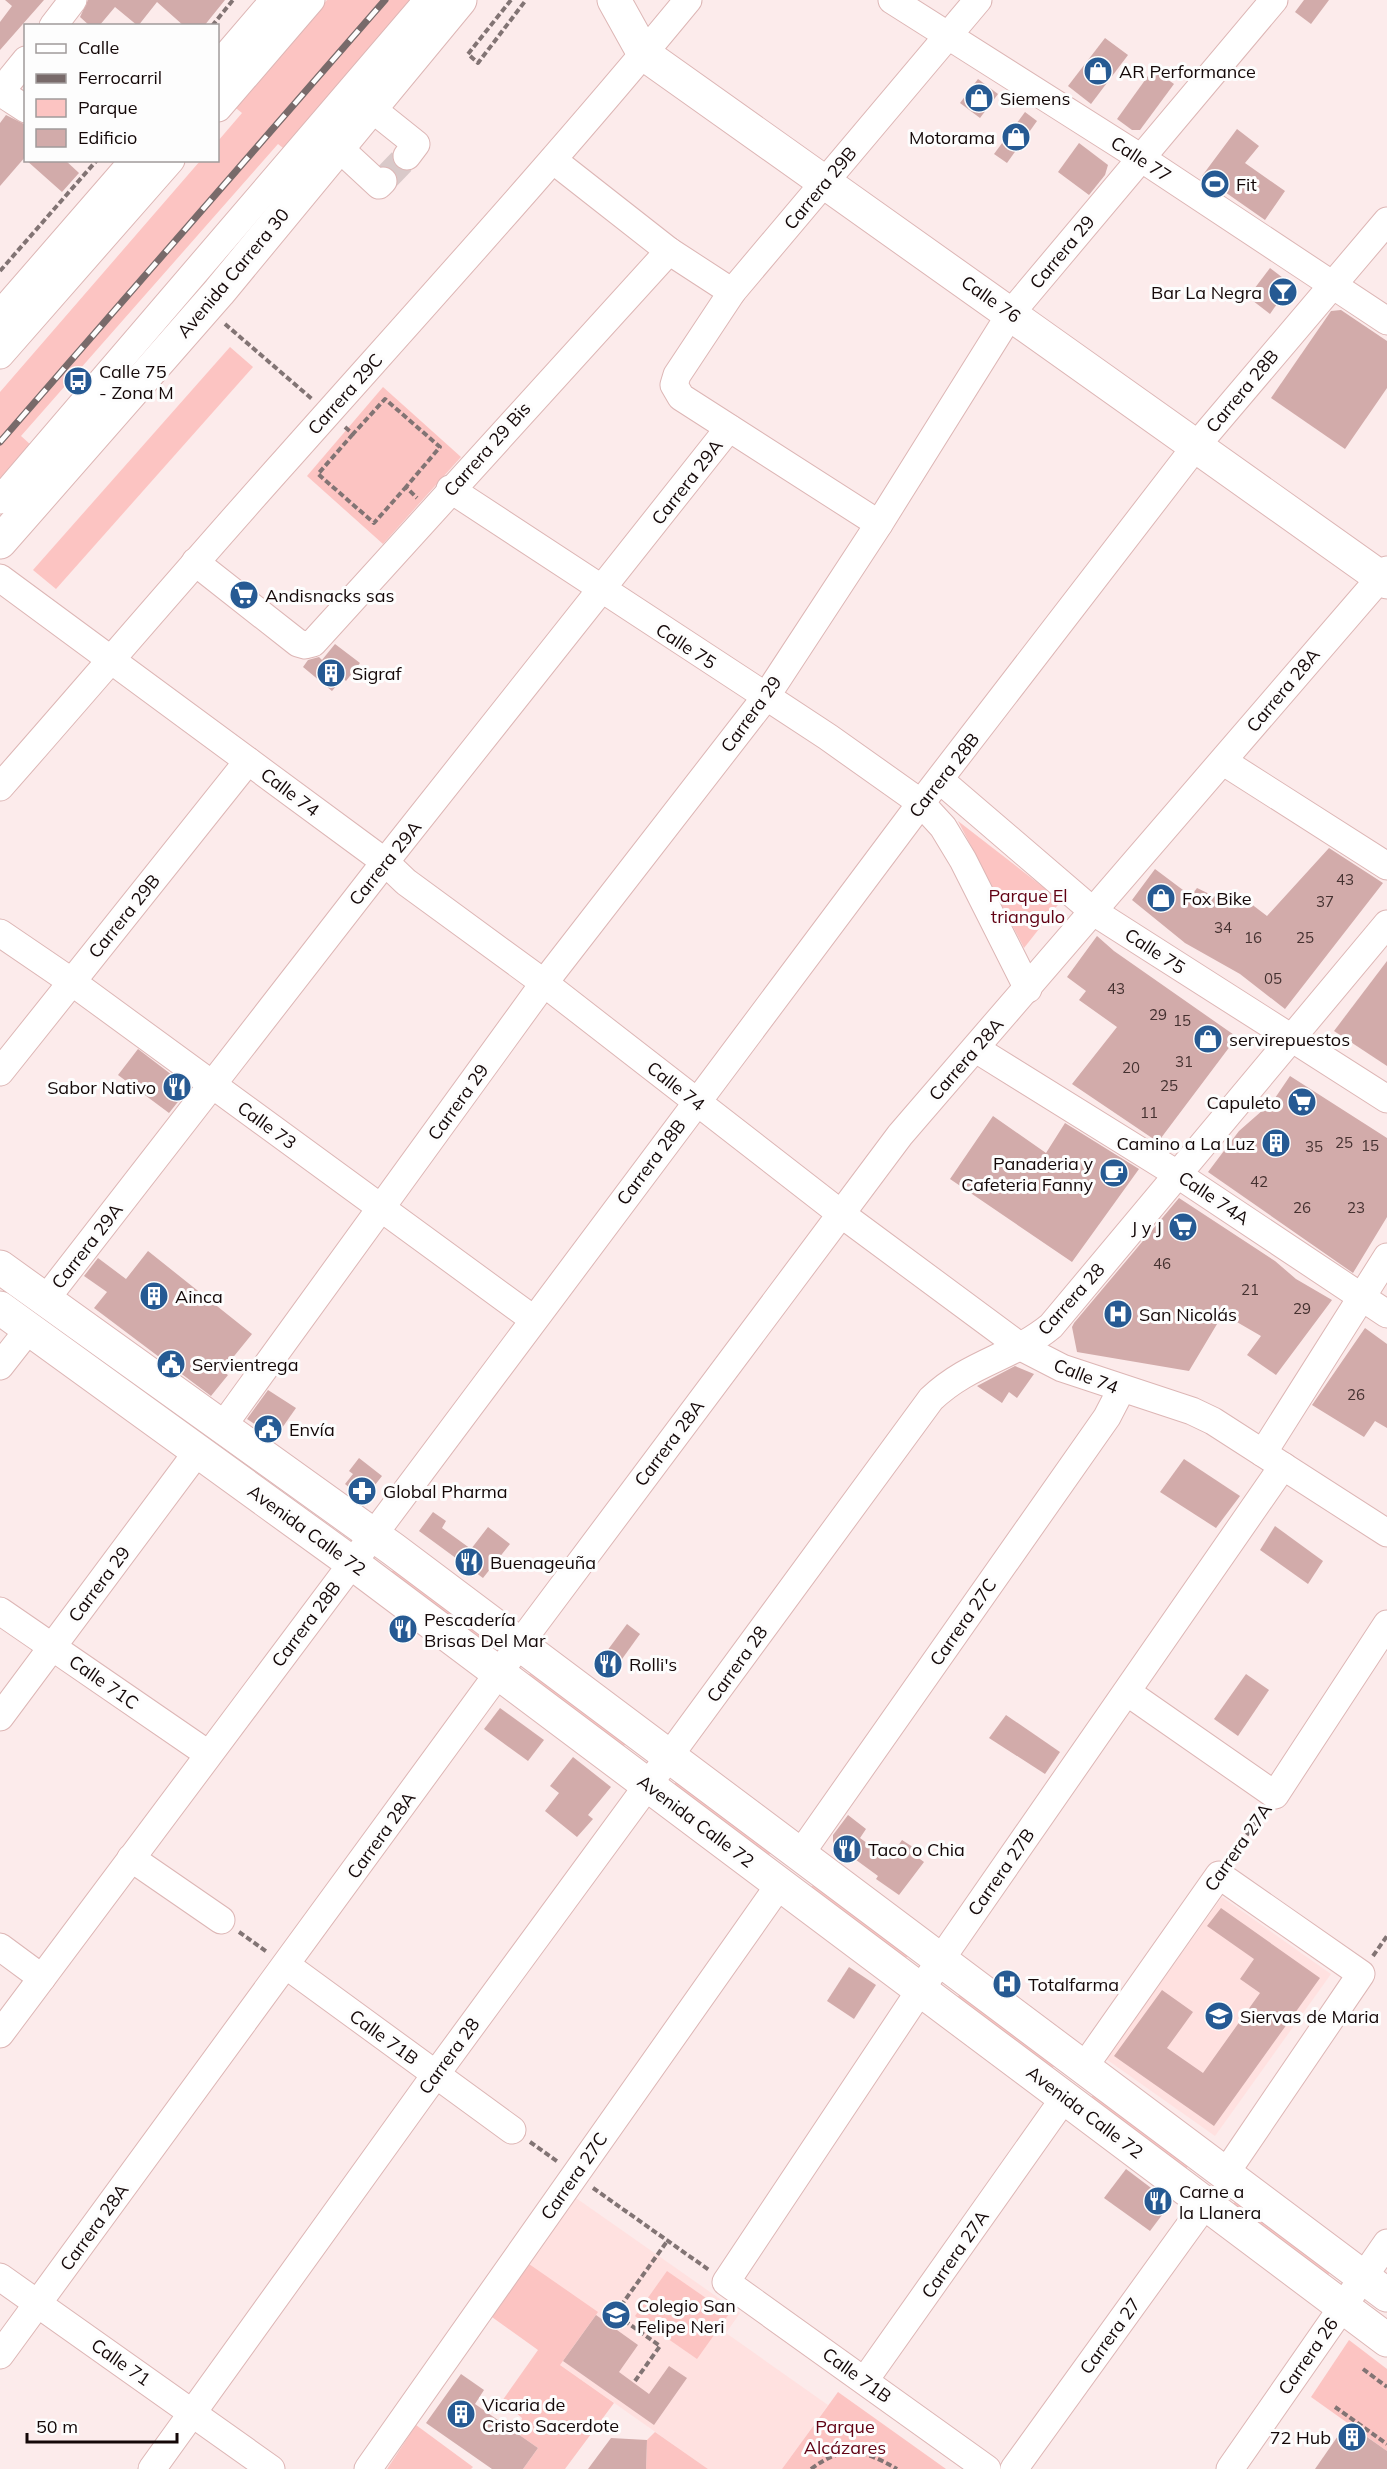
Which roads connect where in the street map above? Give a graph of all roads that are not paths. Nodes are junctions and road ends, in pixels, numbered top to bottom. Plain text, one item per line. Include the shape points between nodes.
1 (73, 0) edge
2 (279, 0) edge
3 (311, 0) edge
4 (428, 0) edge
5 (460, 0) edge
6 (614, 0) edge
7 (688, 0) edge
8 (892, 0) edge
9 (978, 0) edge
10 (1275, 0) edge
11 (54, 24) edge
12 (948, 35) junction
13 (644, 54) junction
14 (24, 62) edge
15 (219, 69) edge
16 (0, 92) edge
17 (219, 107) edge
18 (24, 108) edge
19 (371, 108) junction
20 (338, 147) junction
21 (407, 156) dead end
22 (1141, 158) junction
23 (553, 160) junction
24 (136, 162) edge
25 (169, 162) edge
26 (383, 181) dead end
27 (824, 184) junction
28 (1387, 221) edge
29 (669, 251) junction
30 (1332, 286) junction
31 (732, 292) junction
32 (1011, 313) junction
33 (0, 319) edge
34 (1387, 321) edge
35 (0, 355) edge
36 (729, 429) junction
37 (1196, 446) junction
38 (450, 489) junction
39 (0, 500) edge
40 (879, 524) junction
41 (0, 542) edge
42 (195, 562) junction
43 (1385, 576) edge
44 (0, 578) edge
45 (602, 590) junction
46 (113, 660) junction
47 (765, 698) junction
48 (248, 761) junction
49 (1224, 762) junction
50 (940, 780) junction
51 (0, 787) edge
52 (921, 803) junction
53 (384, 862) junction
54 (1387, 866) edge
55 (1094, 912) junction
56 (1387, 924) edge
57 (0, 933) edge
58 (72, 982) junction
59 (544, 983) junction
60 (1028, 989) junction
61 (1293, 1038) junction
62 (976, 1049) junction
63 (0, 1072) edge
64 (212, 1084) junction
65 (1387, 1099) edge
66 (696, 1102) junction
67 (1177, 1174) junction
68 (381, 1208) junction
69 (840, 1213) junction
70 (1387, 1257) edge
71 (0, 1268) edge
72 (1362, 1297) junction
73 (45, 1300) junction
74 (0, 1308) edge
75 (1387, 1314) edge
76 (533, 1319) junction
77 (29, 1329) junction
78 (1020, 1347) junction
79 (0, 1366) edge
80 (1122, 1390) junction
81 (222, 1427) junction
82 (198, 1451) junction
83 (1273, 1460) junction
84 (1387, 1533) edge
85 (373, 1535) junction
86 (352, 1563) junction
87 (0, 1611) edge
88 (1387, 1624) edge
89 (520, 1644) junction
90 (53, 1646) junction
91 (499, 1672) junction
92 (1126, 1692) junction
93 (0, 1718) edge
94 (208, 1754) junction
95 (670, 1756) junction
96 (649, 1785) junction
97 (801, 1853) junction
98 (131, 1858) junction
99 (780, 1884) junction
100 (221, 1920) road end
101 (0, 1947) edge
102 (941, 1959) junction
103 (286, 1965) junction
104 (42, 1978) junction
105 (921, 1989) junction
106 (0, 2034) edge
107 (1084, 2067) junction
108 (436, 2074) junction
109 (1065, 2097) junction
110 (512, 2130) road end
111 (1226, 2174) junction
112 (1206, 2203) junction
113 (1387, 2243) edge
114 (0, 2277) edge
115 (726, 2282) joint
116 (1375, 2286) edge
117 (38, 2304) junction
118 (1342, 2306) junction
119 (1387, 2340) edge
120 (0, 2355) edge
121 (865, 2380) junction
122 (192, 2413) junction
123 (152, 2469) edge
124 (271, 2469) edge
125 (368, 2469) edge
126 (987, 2469) edge
127 (1014, 2469) edge
128 (1230, 2469) edge

1 - 11 street
2 - 15 main road
3 - 17 street
4 - 39 street
5 - 19 main road, Avenida Carrera 30
6 - 13 main road, Calle 76
7 - 13 street, Carrera 29C
8 - 12 street, Calle 77
9 - 12 street, Carrera 29B
10 - 22 street, Carrera 29
12 - 22 street, Calle 77
12 - 27 street, Carrera 29B
13 - 23 street, Carrera 29C
13 - 27 main road, Calle 76
14 - 16 street
16 - 18 street
19 - 20 main road, Avenida Carrera 30
19 - 21 street via 416,144
20 - 26 street via 379,185
20 - 41 main road, Avenida Carrera 30 via 219,292
22 - 30 street, Calle 77
22 - 32 street, Carrera 29
23 - 29 street
23 - 42 street, Carrera 29C
24 - 33 main road
25 - 35 street
27 - 31 street, Carrera 29B
27 - 32 main road, Calle 76
28 - 30 street, Carrera 28B
29 - 31 street
29 - 38 street, Carrera 29 Bis
30 - 34 street, Calle 77
30 - 37 street, Carrera 28B
31 - 36 street, Carrera 29B via 674,385 681,397
32 - 37 main road, Calle 76
32 - 40 street, Carrera 29
36 - 40 street
36 - 45 street, Carrera 29A
37 - 43 main road, Calle 76
37 - 50 street, Carrera 28B
38 - 42 street, Carrera 29 Bis via 321,636 305,645
38 - 45 street, Calle 75
40 - 47 street, Carrera 29
42 - 46 street, Carrera 29C
43 - 49 street, Carrera 28A via 1313,653
44 - 46 street, Calle 74
45 - 47 street, Calle 75
45 - 53 street, Carrera 29A
46 - 48 street, Calle 74
46 - 51 street, Carrera 29C
47 - 52 street, Calle 75
47 - 59 street, Carrera 29
48 - 53 street, Calle 74
48 - 58 street, Carrera 29B
49 - 54 street
49 - 55 street, Carrera 28A
50 - 52 street, Carrera 28B
50 - 55 street, Calle 75
52 - 60 street, Calle 75 via 943,827 963,860
52 - 66 street, Carrera 28B
53 - 59 street, Calle 74
53 - 64 street, Carrera 29A
55 - 60 street, Carrera 28A
55 - 61 street, Calle 75
56 - 61 street, Carrera 28
57 - 58 street, Calle 73
58 - 63 street, Carrera 29B
58 - 64 street, Calle 73
59 - 66 street, Calle 74
59 - 68 street, Carrera 29
60 - 62 street, Carrera 28A
61 - 65 street, Calle 75
61 - 67 street, Carrera 28
62 - 67 street, Calle 74A
62 - 69 street, Carrera 28A via 900,1135
64 - 68 street, Calle 73
64 - 73 street, Carrera 29A
66 - 69 street, Calle 74
66 - 76 street, Carrera 28B
67 - 72 street, Calle 74A
67 - 78 street, Carrera 28 via 1071,1304 1051,1326
68 - 76 street, Calle 73
68 - 81 street, Carrera 29
69 - 78 street, Calle 74
69 - 89 street, Carrera 28A
70 - 72 street, Carrera 27B
71 - 73 main road, Avenida Calle 72
72 - 75 street, Calle 74A
72 - 83 street, Carrera 27B
73 - 81 main road, Avenida Calle 72
74 - 77 main road, Avenida Calle 72
76 - 85 street, Carrera 28B
77 - 79 street
77 - 82 main road, Avenida Calle 72
78 - 80 street, Calle 74 via 1062,1368
78 - 95 street, Carrera 28 via 966,1371 931,1399
80 - 83 street, Calle 74 via 1192,1411
80 - 97 street, Carrera 27C via 1107,1417
81 - 85 main road, Avenida Calle 72
82 - 86 main road, Avenida Calle 72
82 - 90 street, Carrera 29
83 - 84 street, Calle 74
83 - 92 street, Carrera 27B
85 - 86 street, Carrera 28B
85 - 89 main road, Avenida Calle 72
86 - 91 main road, Avenida Calle 72
86 - 94 street, Carrera 28B
87 - 90 street, Calle 71C
88 - 92 street, Carrera 27A via 1275,1795
89 - 91 street, Carrera 28A
89 - 95 main road, Avenida Calle 72
90 - 93 street, Carrera 29
90 - 94 street, Calle 71C
91 - 96 main road, Avenida Calle 72
91 - 103 street, Carrera 28A
92 - 102 street, Carrera 27B
94 - 98 street, Carrera 28B
95 - 96 street, Carrera 28
95 - 97 main road, Avenida Calle 72
96 - 99 main road, Avenida Calle 72
96 - 108 street, Carrera 28
97 - 102 main road, Avenida Calle 72
98 - 100 street
98 - 104 street, Carrera 28B
99 - 105 main road, Avenida Calle 72
99 - 125 street, Carrera 27C
101 - 104 street
102 - 105 street, Carrera 27B
102 - 107 main road, Avenida Calle 72
103 - 108 street, Calle 71B
103 - 117 street, Carrera 28A
104 - 106 street, Carrera 28B
105 - 109 main road, Avenida Calle 72
105 - 115 street, Carrera 27B
107 - 111 main road, Avenida Calle 72
107 - 111 street, Carrera 27A via 1219,1875 1361,1974
108 - 110 street, Calle 71B
108 - 122 street, Carrera 28
109 - 112 main road, Avenida Calle 72
109 - 121 street, Carrera 27A
111 - 116 main road, Avenida Calle 72
112 - 118 main road, Avenida Calle 72
112 - 127 street, Carrera 27
113 - 116 street, Carrera 26
114 - 117 street, Calle 71
115 - 121 street, Calle 71B
116 - 118 street, Carrera 26
117 - 120 street, Carrera 28A
117 - 122 street, Calle 71
118 - 119 main road, Avenida Calle 72
118 - 128 street, Carrera 26
121 - 126 street, Calle 71B
122 - 123 street, Carrera 28
122 - 124 street, Calle 71

